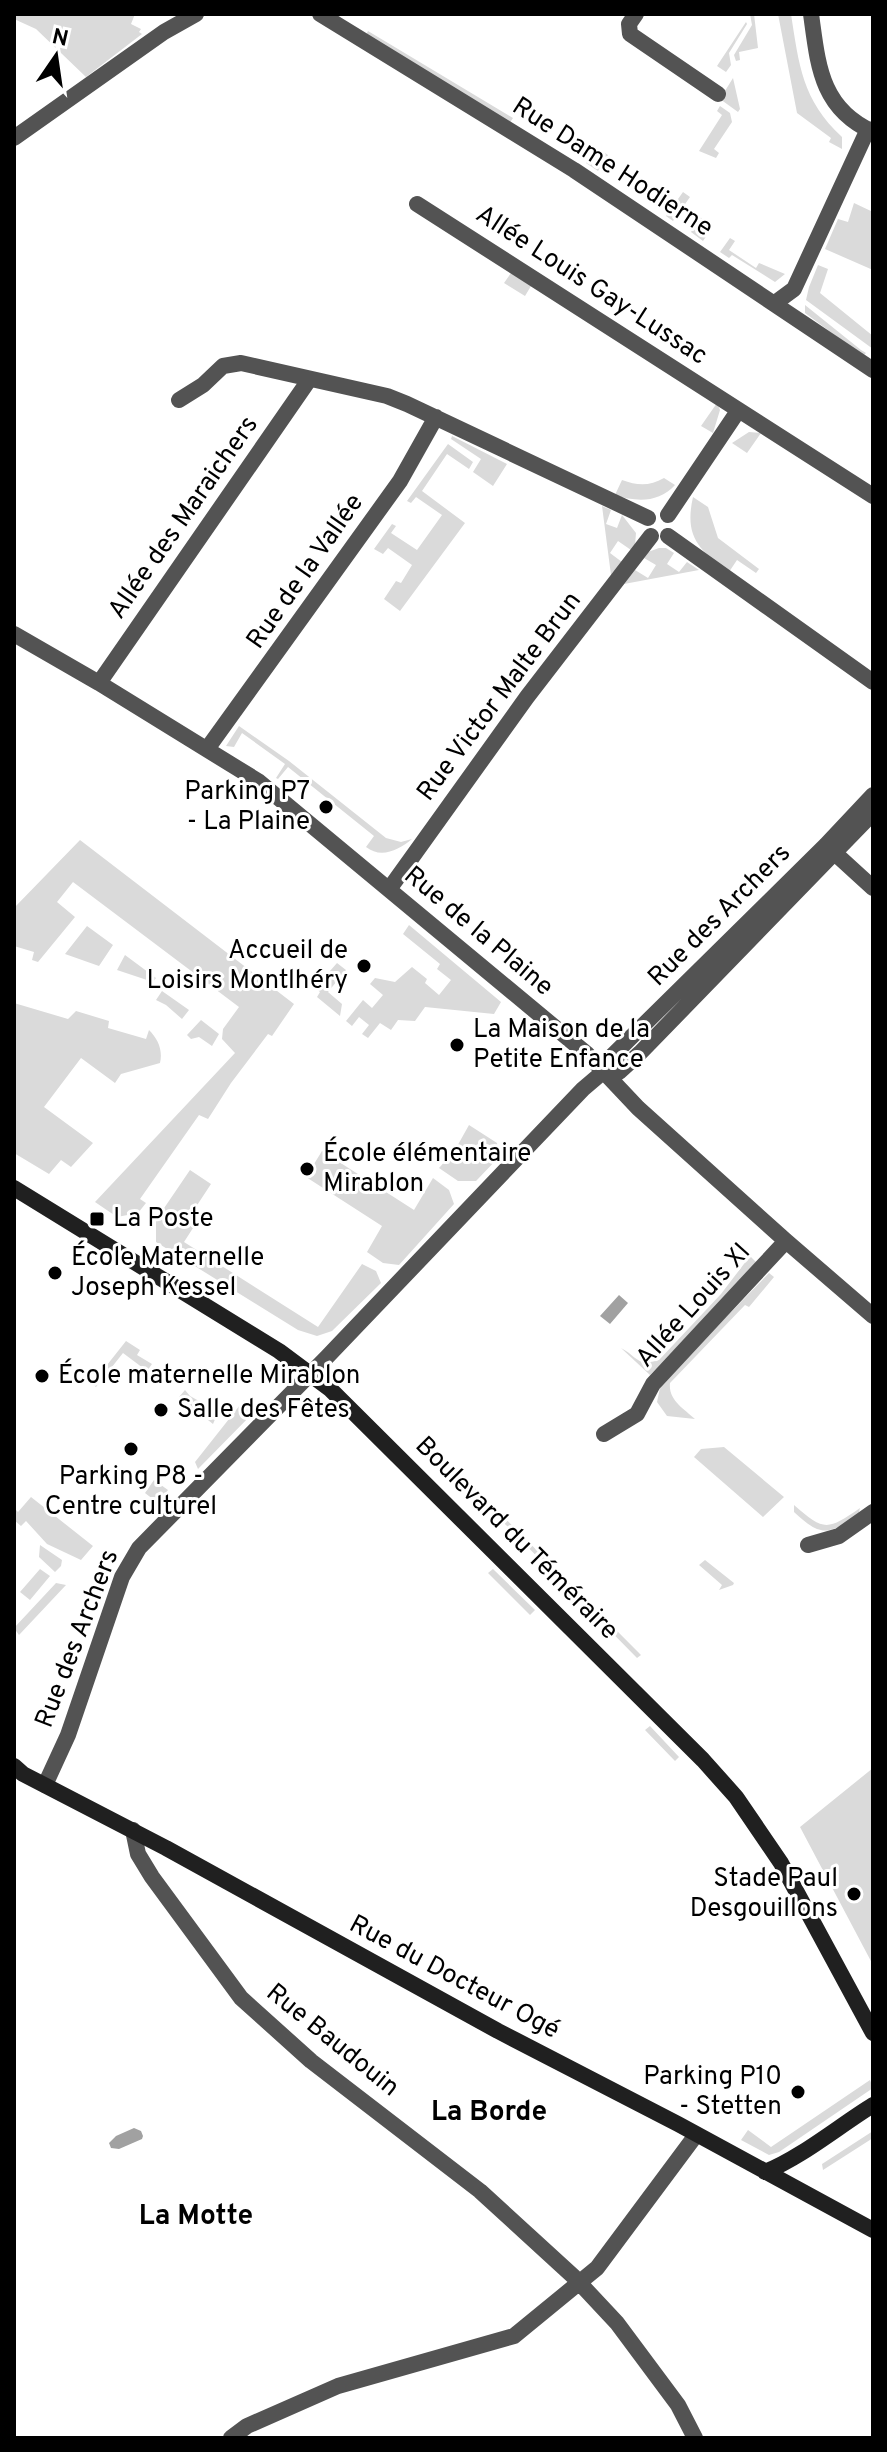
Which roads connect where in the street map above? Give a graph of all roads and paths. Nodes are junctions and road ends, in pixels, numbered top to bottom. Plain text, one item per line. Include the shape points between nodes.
1 (196, 14) edge
2 (320, 14) edge
3 (636, 14) edge
4 (811, 14) edge
5 (718, 94) dead end
6 (870, 130) edge
7 (14, 138) edge
8 (417, 204) dead end
9 (775, 303) junction
10 (873, 370) edge
11 (309, 380) junction
12 (179, 400) dead end
13 (738, 411) junction
14 (436, 417) junction
15 (873, 496) edge
16 (668, 515) junction
17 (648, 518) junction
18 (659, 536) junction
19 (14, 634) edge
20 (873, 682) edge
21 (99, 683) junction
22 (207, 749) junction
23 (873, 795) edge
24 (873, 813) edge
25 (830, 849) junction
26 (390, 888) junction
27 (873, 888) edge
28 (603, 1072) junction
29 (14, 1188) edge
30 (786, 1241) junction
31 (873, 1316) edge
32 (309, 1373) junction
33 (604, 1434) dead end
34 (873, 1512) edge
35 (808, 1545) dead end
36 (14, 1766) edge
37 (45, 1785) junction
38 (133, 1830) junction
39 (873, 2033) edge
40 (873, 2105) edge
41 (696, 2135) junction
42 (791, 2161) junction
43 (765, 2172) junction
44 (799, 2189) junction
45 (873, 2230) edge
46 (580, 2283) junction
47 (231, 2438) edge
48 (695, 2438) edge

1 - 7 street
2 - 9 street, Rue Dame Hodierne via 527,139
3 - 5 street via 630,34
4 - 6 street via 820,72 830,96 845,115
6 - 9 street via 794,289
8 - 13 street, Allée Louis Gay-Lussac
9 - 10 street, Rue Dame Hodierne
11 - 12 street via 232,364
11 - 14 street via 387,396
11 - 21 street, Allée des Maraichers
13 - 15 street, Allée Louis Gay-Lussac
13 - 16 street
14 - 17 street
14 - 22 street, Rue de la Vallée via 400,481
16 - 17 street via 657,512
16 - 18 street via 673,528
17 - 18 street via 646,527
18 - 20 street
18 - 26 street, Rue Victor Malte Brun via 527,697
19 - 21 street, Rue de la Plaine
21 - 22 street, Rue de la Plaine
22 - 26 street, Rue de la Plaine via 258,781
23 - 25 street, Rue des Archers
24 - 25 street, Rue des Archers
25 - 27 street
25 - 28 street, Rue des Archers via 640,1053 619,1072
26 - 28 street, Rue de la Plaine
28 - 30 street, Rue de la Plaine
28 - 32 street, Rue des Archers
29 - 32 main road, Boulevard du Téméraire
30 - 31 street, Rue de la Plaine
30 - 33 street, Allée Louis XI via 653,1384 637,1414
32 - 37 street, Rue des Archers via 130,1561
32 - 39 main road, Boulevard du Téméraire via 397,1453 736,1797 784,1868
34 - 35 street via 839,1536
36 - 37 main road, Rue du Docteur Ogé
37 - 38 main road, Rue du Docteur Ogé
38 - 41 main road, Rue du Docteur Ogé
38 - 46 street, Rue Baudouin via 138,1854 152,1877 241,1998 311,2061 480,2191
40 - 42 main road
41 - 43 main road, Rue du Docteur Ogé
41 - 46 street via 597,2268
42 - 43 main road
42 - 44 main road
43 - 44 main road, Rue du Docteur Ogé
44 - 45 main road, Rue du Docteur Ogé
46 - 47 street via 514,2336 338,2386
46 - 48 street, Rue Baudouin via 678,2405

